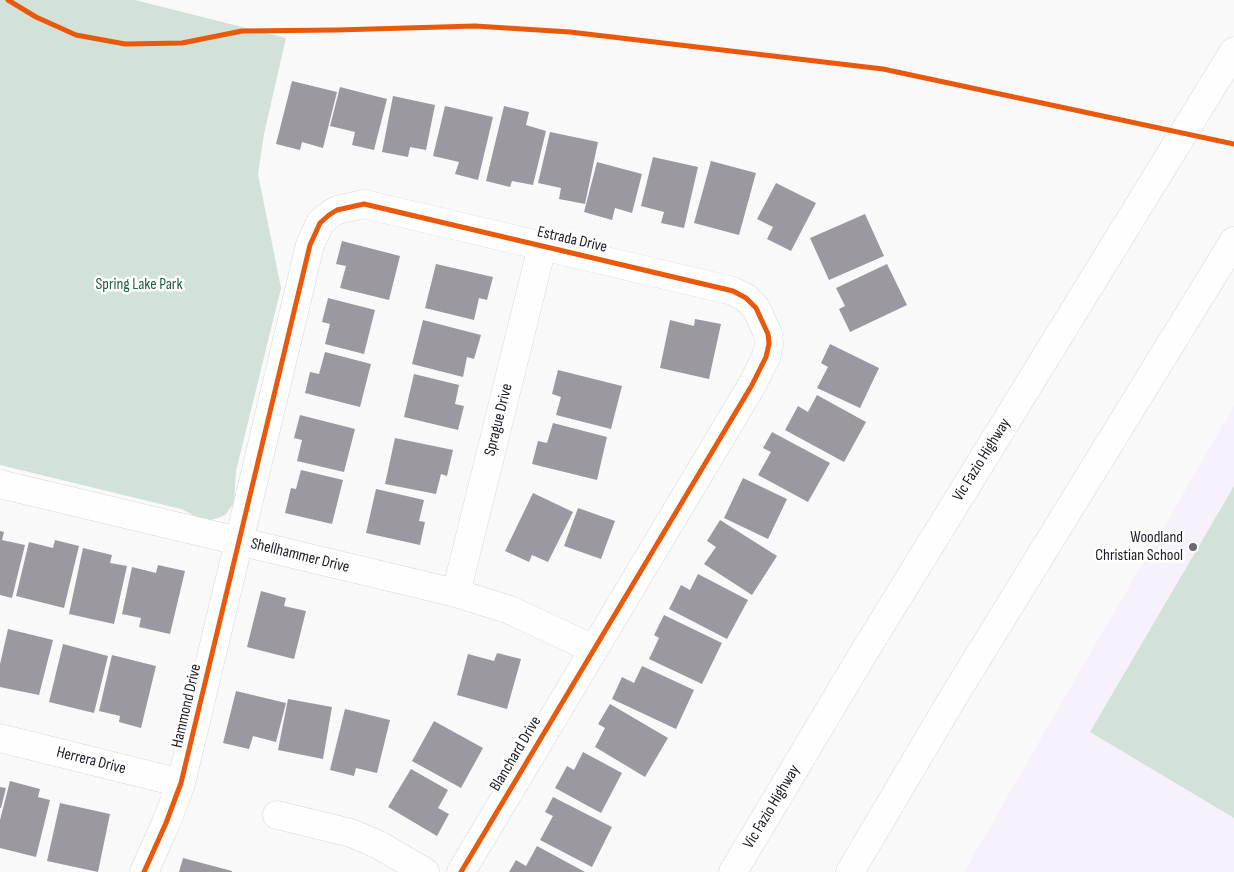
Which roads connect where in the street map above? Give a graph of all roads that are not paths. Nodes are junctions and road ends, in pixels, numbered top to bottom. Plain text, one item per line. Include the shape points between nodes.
1 (1234, 51) edge
2 (1234, 241) edge
3 (542, 247) junction
4 (0, 484) edge
5 (239, 541) junction
6 (456, 593) junction
7 (593, 649) junction
8 (0, 738) edge
9 (181, 783) junction
10 (277, 815) dead end
11 (144, 872) edge
12 (424, 872) edge
13 (461, 872) edge
14 (733, 872) edge
15 (850, 872) edge

1 - 14 main road, Vic Fazio Highway via 863,654
2 - 15 main road via 956,693
3 - 5 main road, Estrada Drive via 364,204 337,210 320,223 310,245
3 - 6 main road, Sprague Drive
3 - 7 main road, Estrada Drive via 734,291 756,308 768,334 766,357 752,385
4 - 5 main road, Shellhammer Drive
5 - 6 main road, Shellhammer Drive
5 - 9 main road, Hammond Drive
6 - 7 main road, Shellhammer Drive via 510,610
7 - 13 main road, Blanchard Drive
8 - 9 main road, Herrera Drive
9 - 11 main road, Hammond Drive
10 - 12 main road via 351,833 379,845

